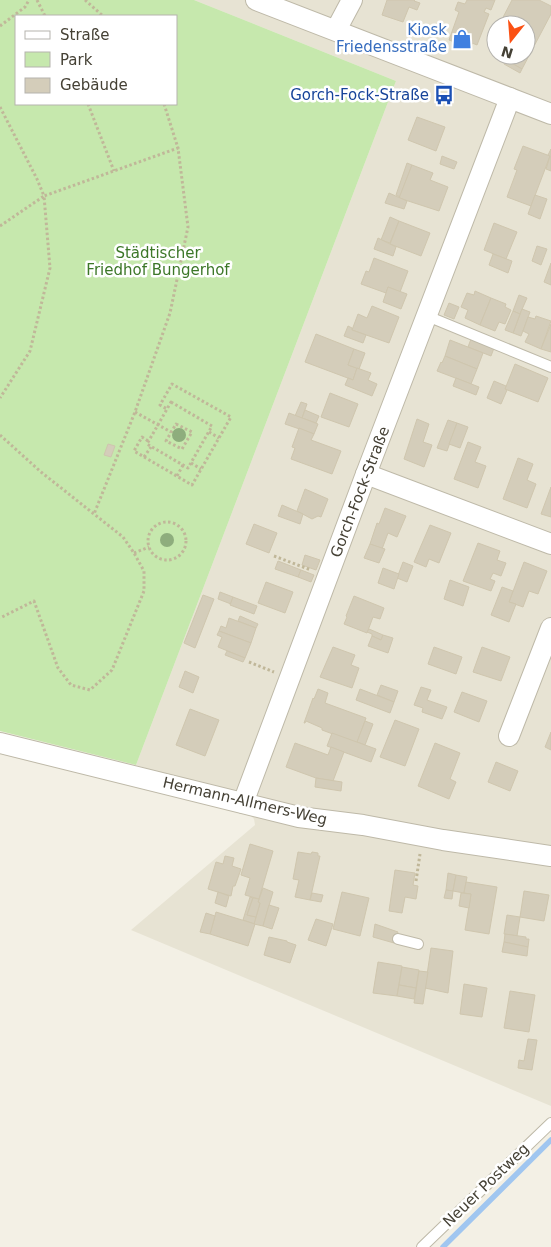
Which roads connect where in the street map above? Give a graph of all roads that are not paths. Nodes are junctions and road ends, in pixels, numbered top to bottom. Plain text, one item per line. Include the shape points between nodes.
1 (256, 0) edge
2 (352, 0) edge
3 (336, 30) junction
4 (510, 98) junction
5 (551, 114) edge
6 (427, 316) junction
7 (551, 367) edge
8 (366, 474) junction
9 (551, 544) edge
10 (551, 628) edge
11 (510, 736) dead end
12 (0, 743) edge
13 (242, 802) junction
14 (551, 856) edge
15 (398, 939) dead end
16 (418, 944) dead end
17 (551, 1123) edge
18 (422, 1247) edge

1 - 3 street
2 - 3 street
3 - 4 street
4 - 5 street
4 - 6 street, Gorch-Fock-Straße
6 - 7 lane
6 - 8 street, Gorch-Fock-Straße
8 - 9 street
8 - 13 street, Gorch-Fock-Straße
10 - 11 street
12 - 13 street, Hermann-Allmers-Weg
13 - 14 street, Hermann-Allmers-Weg via 299,816
15 - 16 lane
17 - 18 lane, Neuer Postweg

